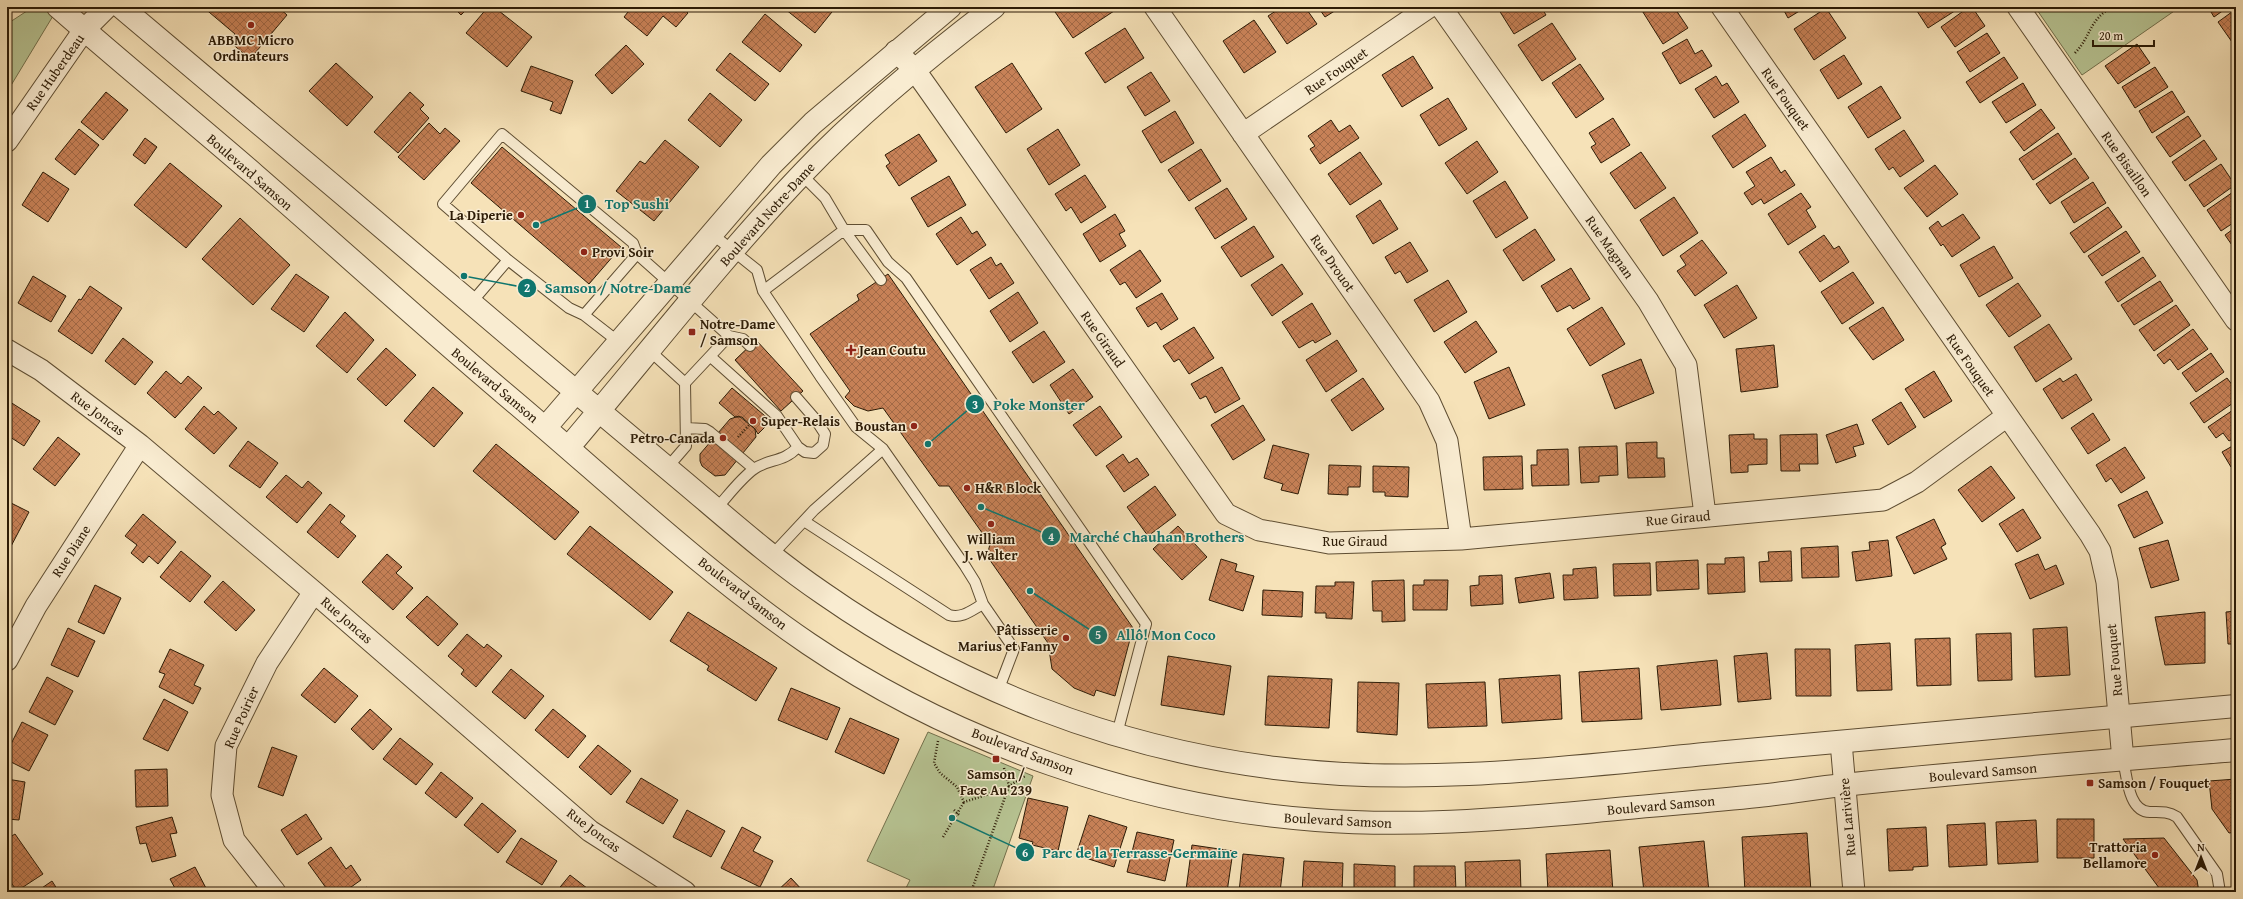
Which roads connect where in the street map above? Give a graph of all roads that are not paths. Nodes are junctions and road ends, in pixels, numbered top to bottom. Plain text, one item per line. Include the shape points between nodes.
1 (58, 7) edge
2 (106, 7) edge
3 (121, 7) edge
4 (950, 7) edge
5 (994, 7) edge
6 (1155, 7) edge
7 (1429, 7) edge
8 (1441, 7) edge
9 (1722, 7) edge
10 (2018, 7) edge
11 (84, 30) junction
12 (896, 51) junction
13 (914, 69) junction
14 (1243, 134) junction
15 (7, 141) edge
16 (801, 174) junction
17 (844, 230) junction
18 (712, 234) junction
19 (734, 251) junction
20 (637, 254) junction
21 (508, 260) junction
22 (881, 280) dead end
23 (671, 283) junction
24 (763, 291) junction
25 (692, 301) junction
26 (471, 303) junction
27 (584, 315) junction
28 (2236, 320) edge
29 (729, 336) junction
30 (620, 343) junction
31 (750, 346) dead end
32 (7, 350) edge
33 (650, 351) junction
34 (710, 357) junction
35 (685, 383) junction
36 (577, 393) junction
37 (796, 397) dead end
38 (599, 411) junction
39 (2007, 416) junction
40 (545, 428) junction
41 (686, 428) junction
42 (140, 445) junction
43 (798, 447) junction
44 (568, 448) junction
45 (883, 449) junction
46 (667, 468) junction
47 (754, 469) junction
48 (716, 509) junction
49 (1705, 516) junction
50 (804, 521) junction
51 (1461, 539) junction
52 (772, 555) junction
53 (314, 592) junction
54 (983, 604) junction
55 (7, 660) edge
56 (998, 691) junction
57 (2236, 706) edge
58 (2119, 717) junction
59 (1117, 734) junction
60 (1841, 742) junction
61 (2236, 750) edge
62 (2123, 760) junction
63 (1844, 785) junction
64 (275, 892) edge
65 (685, 892) edge
66 (1854, 892) edge
67 (2220, 892) edge

1 - 11 street, Boulevard Samson
2 - 11 street, Rue Huberdeau
3 - 26 street
4 - 12 street, Boulevard Notre-Dame
5 - 13 street, Boulevard Notre-Dame
6 - 14 street, Rue Drouot
7 - 14 street, Rue Fouquet
8 - 49 street, Rue Magnan via 1648,301 1686,365
9 - 39 street, Rue Fouquet
10 - 28 street, Rue Bisaillon
11 - 15 street, Rue Huberdeau
11 - 40 street, Boulevard Samson
12 - 13 street, Rue Giraud
12 - 18 street, Boulevard Notre-Dame via 813,123 771,165
13 - 16 street, Boulevard Notre-Dame
13 - 51 street, Rue Giraud via 1226,514 1259,530 1329,543
14 - 51 street, Rue Drouot via 1429,401 1447,441
16 - 17 lane via 825,198
16 - 19 street, Boulevard Notre-Dame
17 - 22 lane
17 - 24 lane
17 - 59 lane via 866,230 888,262 906,278 1146,624
18 - 19 lane
18 - 23 street, Boulevard Notre-Dame
19 - 24 lane via 757,270
19 - 25 street, Boulevard Notre-Dame
20 - 21 lane via 633,243 502,134 443,204
20 - 23 lane
20 - 27 lane
21 - 26 lane
21 - 27 lane via 568,308
23 - 25 lane
23 - 30 street, Boulevard Notre-Dame
24 - 45 lane via 856,427
25 - 29 lane
25 - 33 street, Boulevard Notre-Dame
26 - 36 street
27 - 30 lane
29 - 31 lane via 743,339
29 - 34 lane
30 - 36 street, Boulevard Notre-Dame
32 - 42 street, Rue Joncas via 41,370
33 - 35 lane
33 - 38 street, Boulevard Notre-Dame
34 - 35 lane
34 - 43 lane via 777,416
35 - 41 lane
36 - 38 street
36 - 40 street, Boulevard Notre-Dame
37 - 43 lane via 825,434 823,444 814,453 805,452
38 - 44 street, Boulevard Notre-Dame
38 - 46 street
39 - 49 street, Rue Giraud via 1917,482 1883,500
39 - 58 street, Rue Fouquet via 2100,551 2107,582
40 - 44 street, Boulevard Samson
41 - 46 lane via 686,446
41 - 47 lane via 706,429
42 - 53 street, Rue Joncas
42 - 55 street, Rue Diane via 36,606
43 - 47 lane via 787,457
44 - 63 street, Boulevard Samson via 748,600 805,641 868,680 940,718 1000,744 1071,770 1143,791 1228,810 1277,817 1425,824 1758,796
45 - 50 lane
45 - 54 lane via 953,547 975,582
46 - 48 street
47 - 48 lane
48 - 52 street
49 - 51 street, Rue Giraud
50 - 52 lane
50 - 54 lane via 949,615 963,615
52 - 56 street via 809,584 873,626 923,655
53 - 64 street, Rue Poirier via 267,663 226,746 222,794 234,840
53 - 65 street, Rue Joncas via 590,830
54 - 56 lane via 1014,649
56 - 59 street
57 - 58 street
58 - 60 street
58 - 62 street, Rue Fouquet
59 - 60 street via 1178,751 1238,763 1308,772 1380,775 1500,772
60 - 63 street, Rue Larivière
61 - 62 street, Boulevard Samson
62 - 63 street, Boulevard Samson
62 - 67 lane via 2132,798 2138,807 2145,812 2169,812 2177,817 2217,874
63 - 66 street, Rue Larivière

